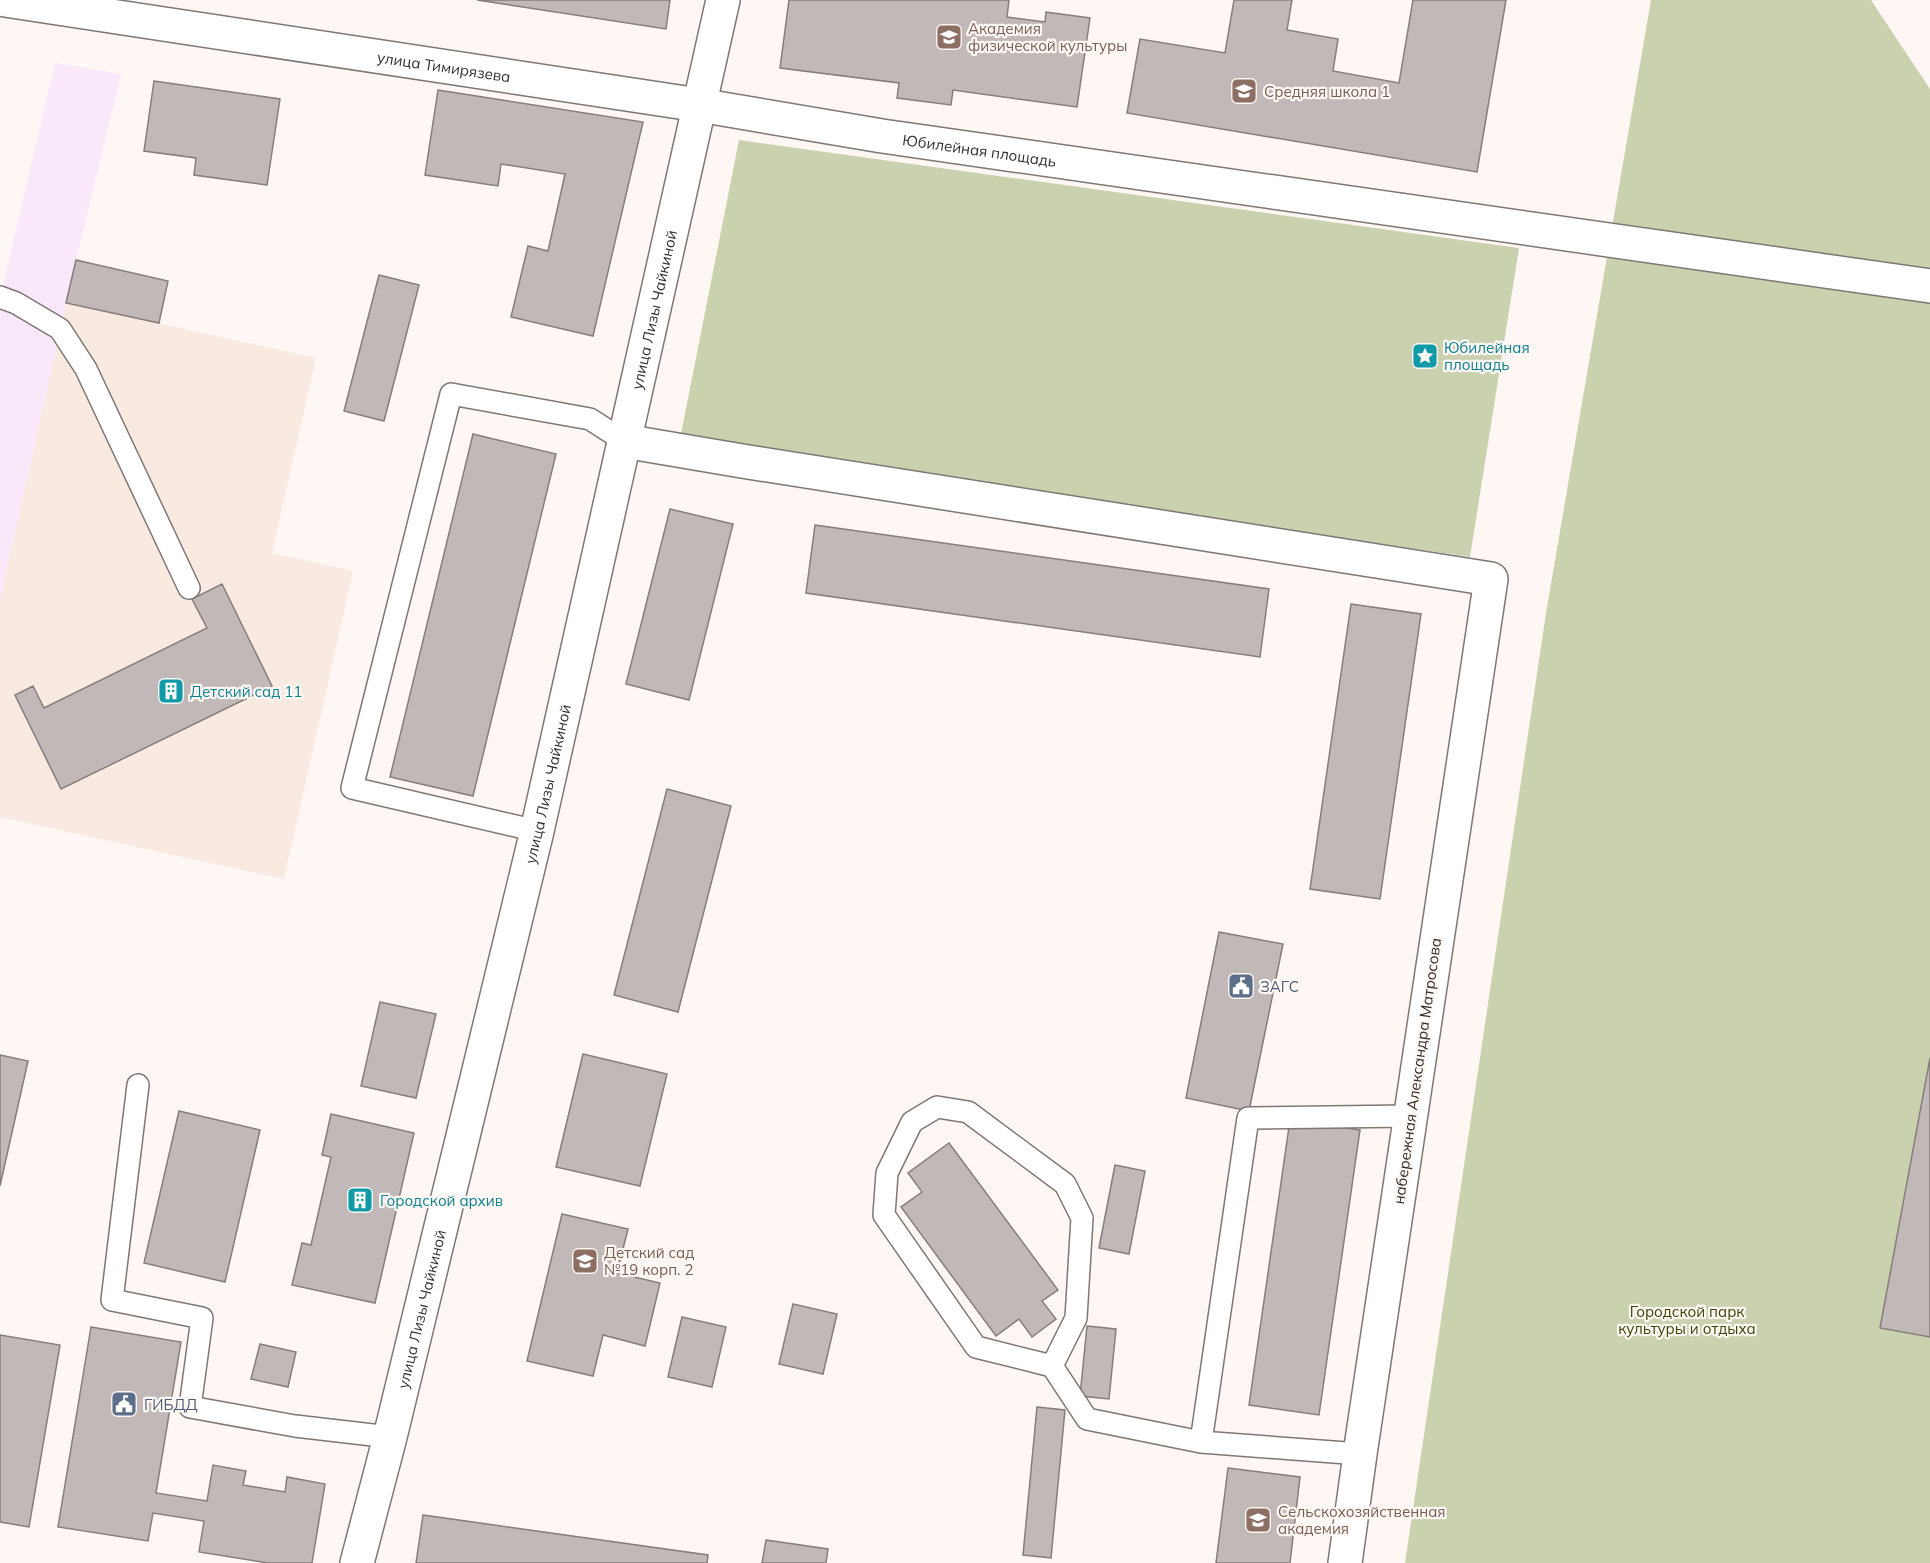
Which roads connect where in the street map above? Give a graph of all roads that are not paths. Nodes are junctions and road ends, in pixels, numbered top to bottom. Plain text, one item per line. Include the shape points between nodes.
1 (5, 0) edge
2 (723, 0) edge
3 (699, 105) junction
4 (882, 135) joint
5 (1930, 286) edge
6 (0, 297) edge
7 (624, 441) junction
8 (189, 588) dead end
9 (537, 831) junction
10 (138, 1085) dead end
11 (1410, 1116) junction
12 (1052, 1366) junction
13 (390, 1437) junction
14 (1201, 1442) junction
15 (1360, 1454) junction
16 (357, 1563) edge
17 (1346, 1563) edge

1 - 3 street, улица Тимирязева
2 - 3 street, улица Лизы Чайкиной
3 - 4 street, улица Тимирязева
3 - 7 street, улица Лизы Чайкиной
4 - 5 street, Юбилейная площадь
6 - 8 lane via 60,329 86,369
7 - 9 street, улица Лизы Чайкиной
7 - 9 lane via 590,418 451,394 352,788
7 - 11 street, набережная Александра Матросова via 1491,579
9 - 13 street, улица Лизы Чайкиной
10 - 13 lane via 112,1300 202,1318 190,1407
11 - 14 lane via 1248,1118
11 - 15 street, набережная Александра Матросова
12 - 12 lane via 976,1347 884,1215 887,1173 912,1122 937,1107 968,1112 1065,1184 1082,1218 1076,1318
12 - 14 lane via 1087,1419
13 - 16 street, улица Лизы Чайкиной
14 - 15 lane
15 - 17 street, набережная Александра Матросова

